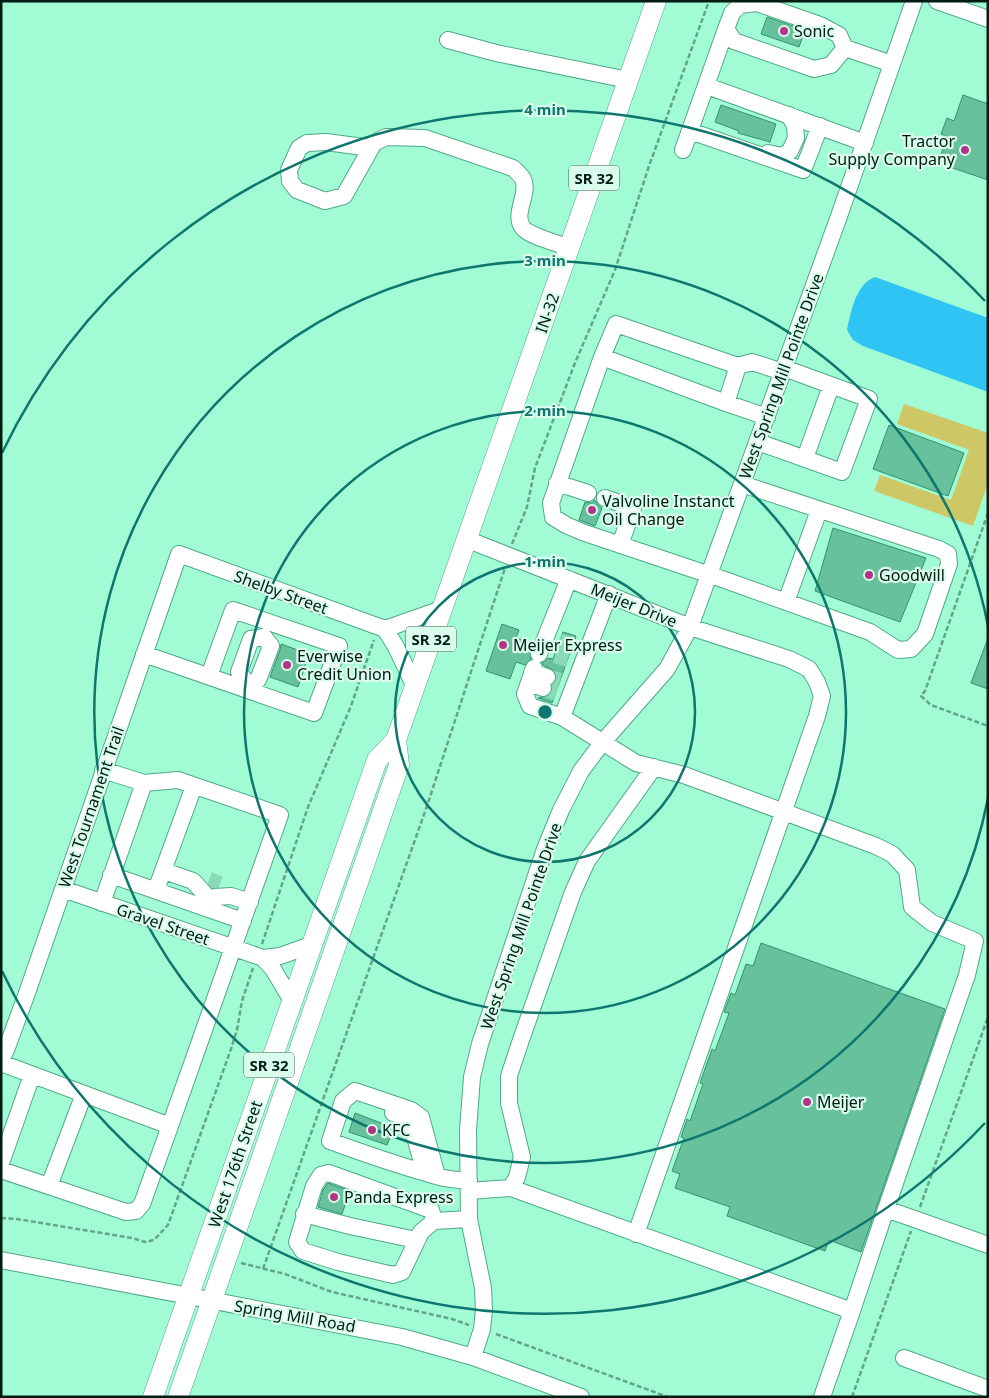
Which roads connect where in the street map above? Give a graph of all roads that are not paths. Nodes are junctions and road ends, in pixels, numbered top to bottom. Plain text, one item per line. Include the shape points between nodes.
1 (656, 1) edge
2 (914, 1) edge
3 (937, 1) edge
4 (988, 19) edge
5 (726, 29) junction
6 (448, 40) dead end
7 (845, 48) junction
8 (892, 64) junction
9 (628, 80) junction
10 (707, 86) junction
11 (789, 115) junction
12 (820, 126) junction
13 (690, 131) junction
14 (865, 143) junction
15 (371, 148) junction
16 (741, 148) junction
17 (683, 150) dead end
18 (570, 248) junction
19 (602, 357) junction
20 (738, 366) junction
21 (783, 370) junction
22 (831, 386) junction
23 (726, 403) junction
24 (767, 418) junction
25 (758, 442) junction
26 (805, 458) junction
27 (557, 483) junction
28 (742, 484) junction
29 (588, 493) dead end
30 (606, 498) dead end
31 (819, 510) junction
32 (466, 539) junction
33 (620, 545) junction
34 (179, 554) joint
35 (709, 574) junction
36 (569, 579) junction
37 (609, 594) junction
38 (786, 602) junction
39 (442, 609) junction
40 (690, 627) junction
41 (382, 628) junction
42 (267, 630) junction
43 (144, 654) junction
44 (555, 667) junction
45 (209, 676) junction
46 (246, 686) junction
47 (415, 687) junction
48 (562, 717) junction
49 (396, 740) junction
50 (602, 742) junction
51 (654, 767) junction
52 (103, 770) junction
53 (144, 783) junction
54 (194, 786) junction
55 (784, 812) junction
56 (164, 871) junction
57 (112, 875) junction
58 (63, 889) junction
59 (156, 890) junction
60 (250, 902) junction
61 (102, 903) junction
62 (243, 921) junction
63 (312, 945) junction
64 (234, 948) junction
65 (260, 957) junction
66 (292, 1001) junction
67 (1, 1059) edge
68 (1, 1063) edge
69 (32, 1075) junction
70 (84, 1094) junction
71 (170, 1126) junction
72 (1, 1162) edge
73 (1, 1170) edge
74 (436, 1171) junction
75 (50, 1186) junction
76 (469, 1186) junction
77 (511, 1188) junction
78 (886, 1209) junction
79 (304, 1214) junction
80 (469, 1219) junction
81 (434, 1221) junction
82 (636, 1234) junction
83 (416, 1240) junction
84 (988, 1245) edge
85 (1, 1260) edge
86 (188, 1297) junction
87 (211, 1301) junction
88 (852, 1311) junction
89 (473, 1357) junction
90 (904, 1358) dead end
91 (988, 1389) edge
92 (153, 1397) edge
93 (178, 1397) edge
94 (581, 1397) edge
95 (822, 1397) edge

1 - 9 main road, IN-32 / SR 32
2 - 8 street, West Spring Mill Pointe Drive
3 - 4 street
5 - 7 street via 734,41 814,69 831,65
5 - 7 street via 732,13 740,5 757,3 820,25 839,35
5 - 10 street
6 - 9 street
7 - 8 street
8 - 14 street, West Spring Mill Pointe Drive
9 - 18 main road, IN-32 / SR 32
10 - 11 street
10 - 13 street
11 - 12 street
11 - 16 street via 795,126 796,138 790,151 782,156
12 - 14 street
12 - 16 street via 803,170
13 - 16 street
13 - 17 street
14 - 21 street, West Spring Mill Pointe Drive
15 - 15 street via 344,196 325,201 297,190 290,180 290,170 299,148 307,143
15 - 18 street via 386,137 425,138 513,168 526,186 519,216 522,227 530,234
18 - 32 main road, IN-32 / SR 32
19 - 20 street via 616,324
19 - 23 street
19 - 27 street
20 - 21 street via 752,362
20 - 23 street
21 - 22 street
21 - 24 street, West Spring Mill Pointe Drive
22 - 26 street
22 - 26 street via 869,399 842,472
23 - 24 street
24 - 25 street, West Spring Mill Pointe Drive
25 - 26 street
25 - 28 street, West Spring Mill Pointe Drive
27 - 29 street
27 - 33 street via 551,502 553,517
28 - 31 street
28 - 35 street, West Spring Mill Pointe Drive
30 - 33 street via 633,508
31 - 38 street
31 - 38 street via 948,554 949,564 925,634 911,649 898,650 870,632
32 - 36 street, Meijer Drive
32 - 39 main road, West 176th Street / SR 32
33 - 35 street
34 - 41 street, Shelby Street
34 - 43 street, West Tournament Trail
35 - 38 street
35 - 40 street, West Spring Mill Pointe Drive
36 - 37 street, Meijer Drive
36 - 44 street
37 - 40 street, Meijer Drive
37 - 44 street
39 - 41 street
39 - 47 main road, West 176th Street / SR 32
40 - 50 street, West Spring Mill Pointe Drive via 667,669
40 - 55 street, Meijer Drive via 789,659 809,669 817,682 822,696 817,716
41 - 47 street via 396,647
42 - 45 street via 233,610
42 - 46 street
42 - 46 street via 339,646 314,713
43 - 45 street
43 - 52 street, West Tournament Trail
44 - 48 street
44 - 48 street via 525,694 530,706
45 - 46 street
47 - 49 main road, West 176th Street / SR 32
48 - 50 street
49 - 63 main road, West 176th Street / SR 32 via 377,760
49 - 87 main road, West 176th Street / SR 32 via 400,765
50 - 51 street via 636,763
50 - 76 street, West Spring Mill Pointe Drive via 561,810 545,849 480,1044 472,1078 468,1130
51 - 55 street
51 - 77 street via 587,861 522,1037 510,1076 509,1103 522,1157
52 - 53 street
52 - 58 street, West Tournament Trail
53 - 54 street via 178,780
53 - 57 street
54 - 56 street
54 - 60 street via 280,815
55 - 78 street via 892,854 907,870 912,907 932,923 976,941
55 - 82 street, Meijer Drive
56 - 59 street
56 - 60 street
57 - 59 street
57 - 61 street
58 - 61 street, Gravel Street
58 - 67 street, West Tournament Trail
59 - 62 street
60 - 62 street
61 - 64 street, Gravel Street
62 - 64 street
63 - 65 street via 280,956
63 - 66 main road, West 176th Street / SR 32
64 - 65 street, Gravel Street
64 - 71 street
65 - 66 street via 273,969
66 - 86 main road, West 176th Street / SR 32
68 - 69 street
69 - 70 street
69 - 72 street
70 - 71 street
70 - 75 street
71 - 75 street via 142,1204 136,1211 126,1212
73 - 75 street
74 - 74 street via 421,1117 411,1110 355,1091 343,1101 330,1141 394,1164
74 - 76 street
76 - 77 street
76 - 80 street, West Spring Mill Pointe Drive
77 - 82 street
78 - 84 street
78 - 88 street
79 - 81 street via 314,1186 321,1175 329,1174 431,1210
79 - 83 street
79 - 83 street via 297,1242 303,1251 393,1275 402,1272
80 - 81 street
80 - 89 street, West Spring Mill Pointe Drive via 483,1288 484,1310
81 - 83 street
82 - 88 street
85 - 86 street, Spring Mill Road
86 - 87 street, Spring Mill Road
86 - 92 main road, West 176th Street / SR 32
87 - 89 street, Spring Mill Road via 402,1337
87 - 93 main road, West 176th Street / SR 32
88 - 95 street
89 - 94 street, Spring Mill Road
90 - 91 street

